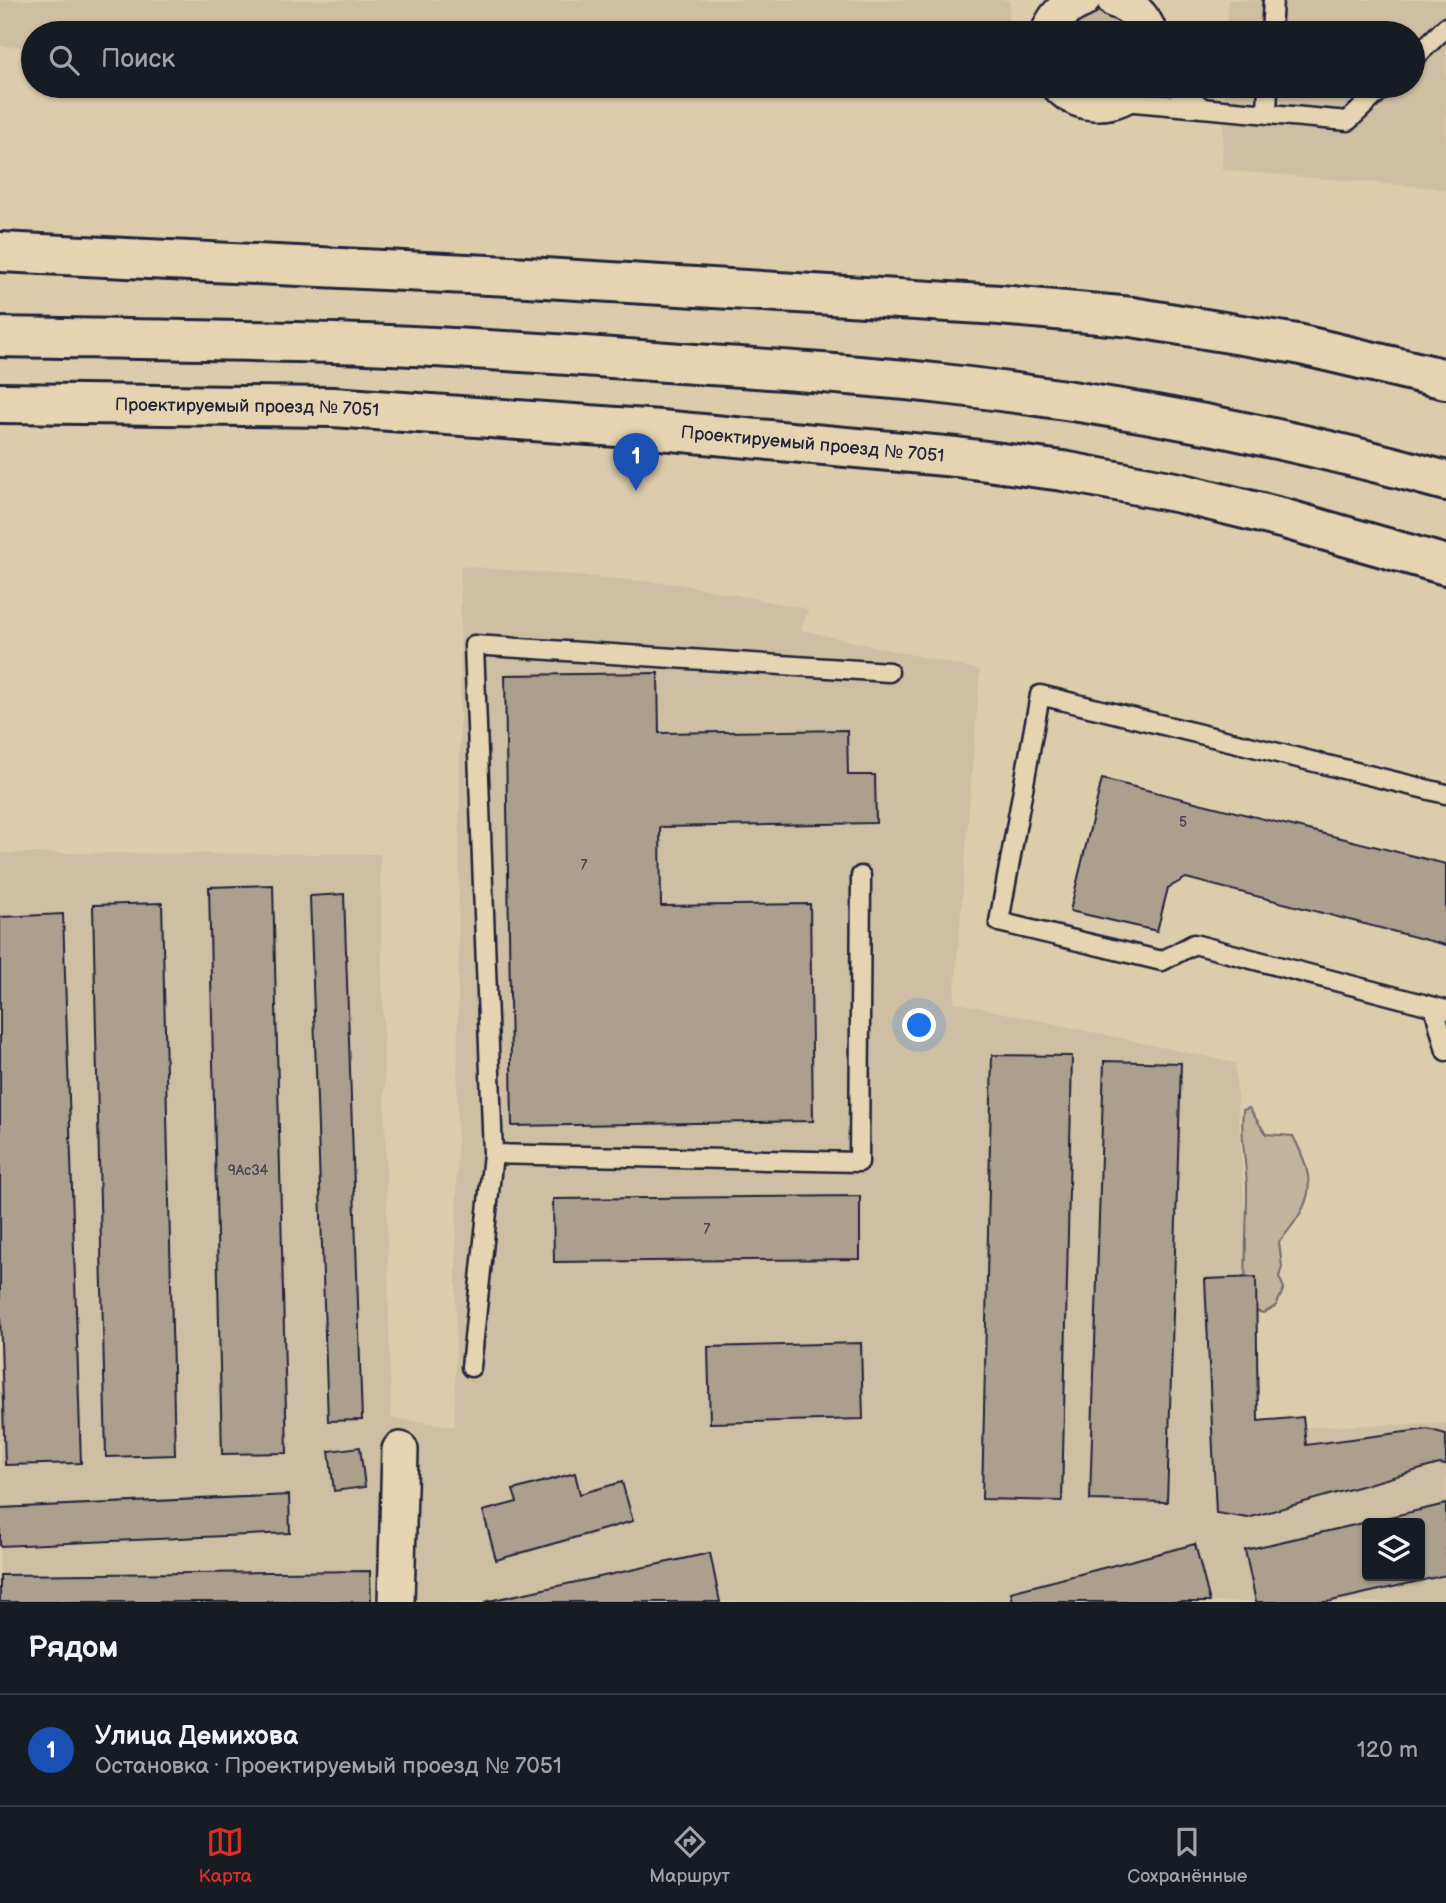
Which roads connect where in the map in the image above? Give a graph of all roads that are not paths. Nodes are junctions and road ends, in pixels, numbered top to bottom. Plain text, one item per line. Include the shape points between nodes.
1 (1082, 0) edge
2 (1273, 0) edge
3 (1122, 1) edge
4 (1055, 21) edge
5 (1142, 21) edge
6 (1272, 21) edge
7 (1446, 27) edge
8 (1425, 47) edge
9 (1078, 98) edge
10 (1112, 98) edge
11 (1151, 98) edge
12 (1190, 98) edge
13 (1268, 98) edge
14 (1372, 98) edge
15 (1205, 109) junction
16 (1267, 114) junction
17 (0, 252) edge
18 (0, 337) edge
19 (1446, 379) edge
20 (0, 403) edge
21 (1446, 481) edge
22 (1446, 565) edge
23 (889, 672) dead end
24 (1446, 794) edge
25 (861, 876) dead end
26 (1440, 1008) edge
27 (1446, 1051) edge
28 (493, 1154) junction
29 (471, 1367) dead end
30 (400, 1450) dead end
31 (396, 1602) edge

1 - 4 street
2 - 6 lane
3 - 5 street
7 - 8 lane
9 - 10 street via 1099,103
11 - 15 lane
12 - 15 lane
13 - 16 lane
14 - 16 lane via 1348,121
15 - 16 lane
17 - 19 main road via 1000,304 1132,317 1297,344
18 - 21 main road via 477,349 943,384 1226,428
20 - 22 main road, Проектируемый проезд № 7051 via 344,407 956,457 1180,493
23 - 28 lane via 474,645
24 - 26 lane via 1040,695 999,922 1162,961 1194,944
25 - 28 lane via 859,1162
26 - 27 lane
28 - 29 lane
30 - 31 street

